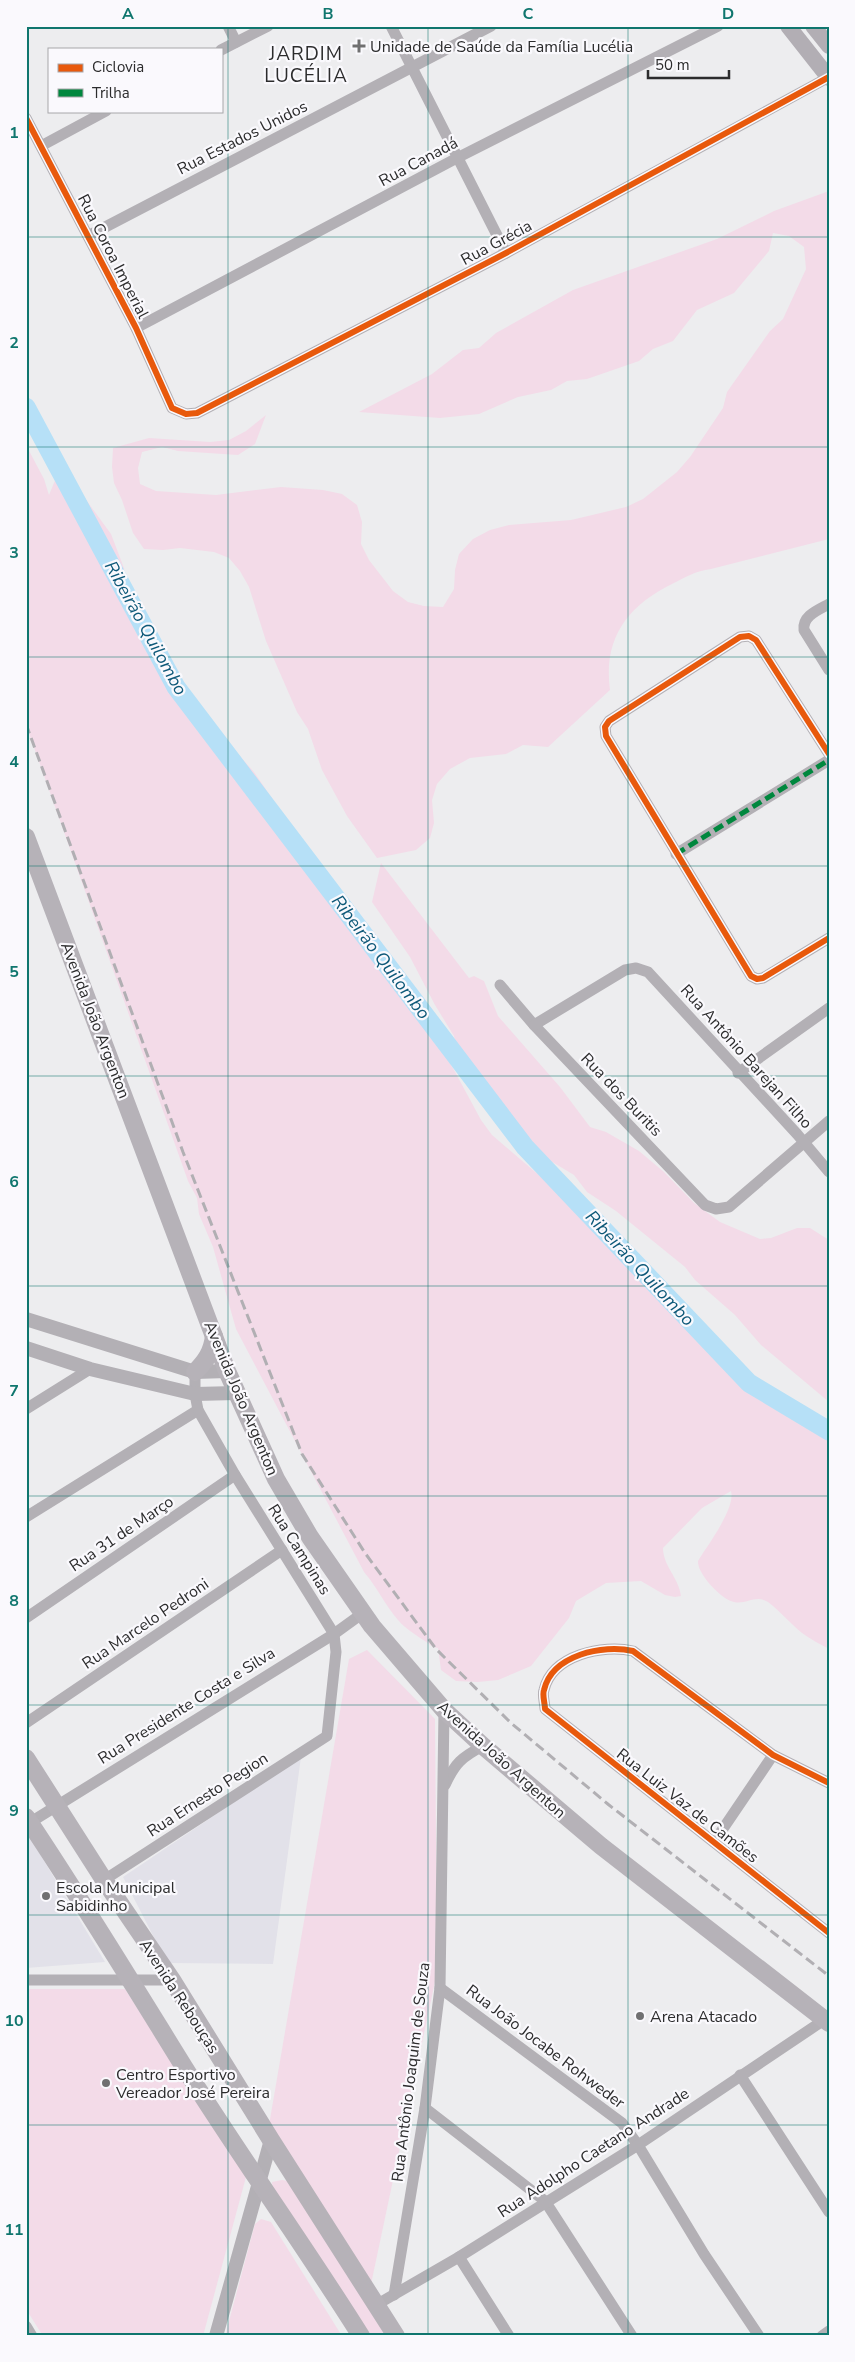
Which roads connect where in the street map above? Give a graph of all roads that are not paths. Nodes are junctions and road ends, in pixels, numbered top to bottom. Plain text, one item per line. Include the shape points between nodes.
1 (228, 26) edge
2 (268, 26) edge
3 (390, 26) edge
4 (491, 26) edge
5 (718, 26) edge
6 (788, 26) edge
7 (813, 26) edge
8 (236, 42) junction
9 (829, 46) edge
10 (222, 49) edge
11 (411, 68) junction
12 (828, 78) edge
13 (104, 112) edge
14 (26, 118) edge
15 (41, 146) junction
16 (457, 158) junction
17 (88, 236) junction
18 (506, 253) junction
19 (136, 328) junction
20 (172, 408) joint
21 (829, 604) edge
22 (829, 670) edge
23 (829, 754) edge
24 (829, 760) edge
25 (26, 837) edge
26 (676, 854) junction
27 (829, 938) edge
28 (500, 985) dead end
29 (829, 1008) edge
30 (534, 1025) junction
31 (738, 1073) junction
32 (829, 1121) edge
33 (803, 1142) junction
34 (829, 1172) edge
35 (26, 1319) edge
36 (214, 1336) junction
37 (26, 1348) edge
38 (90, 1369) junction
39 (227, 1371) junction
40 (195, 1372) junction
41 (236, 1393) junction
42 (195, 1394) junction
43 (26, 1409) edge
44 (198, 1410) junction
45 (235, 1475) junction
46 (26, 1517) edge
47 (282, 1550) junction
48 (363, 1613) junction
49 (26, 1618) edge
50 (334, 1634) junction
51 (444, 1710) junction
52 (26, 1723) edge
53 (483, 1746) junction
54 (773, 1755) junction
55 (26, 1758) edge
56 (829, 1783) edge
57 (443, 1791) junction
58 (57, 1804) junction
59 (27, 1821) edge
60 (714, 1842) junction
61 (104, 1880) junction
62 (829, 1933) edge
63 (26, 1980) edge
64 (132, 1980) junction
65 (172, 1980) junction
66 (440, 1988) junction
67 (826, 2022) edge
68 (740, 2075) junction
69 (425, 2108) junction
70 (271, 2140) junction
71 (638, 2145) junction
72 (260, 2184) junction
73 (545, 2201) junction
74 (829, 2212) edge
75 (458, 2257) junction
76 (394, 2295) junction
77 (376, 2305) junction
78 (26, 2326) edge
79 (829, 2331) edge
80 (32, 2336) edge
81 (216, 2336) edge
82 (361, 2336) edge
83 (396, 2336) edge
84 (509, 2336) edge
85 (632, 2336) edge
86 (759, 2336) edge
87 (822, 2336) edge

1 - 8 street
2 - 8 street
3 - 11 street
4 - 11 street, Rua Estados Unidos
5 - 16 street, Rua Canadá
6 - 12 main road
7 - 9 main road
8 - 10 street
11 - 16 street
11 - 17 street, Rua Estados Unidos
12 - 18 street, Rua Grécia
13 - 15 street
14 - 15 street, Rua Coroa Imperial
15 - 17 street, Rua Coroa Imperial
16 - 18 street
16 - 19 street, Rua Canadá
17 - 19 street, Rua Coroa Imperial
18 - 20 street, Rua Grécia via 197,413 186,414
19 - 20 street, Rua Coroa Imperial
21 - 22 street via 807,618 804,630
23 - 26 street via 756,640 749,636 740,637 609,721 605,728 606,736
24 - 26 street
25 - 36 main road, Avenida João Argenton
26 - 27 street via 751,976 763,978
28 - 30 street, Rua dos Buritis
29 - 31 street
30 - 31 street, Rua Antônio Barejan Filho via 625,970 636,968 648,972
30 - 33 street, Rua dos Buritis via 705,1205 716,1209 729,1206
31 - 33 street, Rua Antônio Barejan Filho
32 - 33 street
33 - 34 street, Rua Antônio Barejan Filho
35 - 40 street
36 - 39 main road, Avenida João Argenton
36 - 40 main road via 212,1350
37 - 38 street
38 - 42 street
38 - 43 street
39 - 40 street
39 - 41 main road, Avenida João Argenton
40 - 42 street, Rua Campinas
41 - 42 street
41 - 48 main road, Avenida João Argenton via 276,1479 310,1537
42 - 44 street, Rua Campinas
44 - 45 street, Rua Campinas
44 - 46 street
45 - 47 street, Rua Campinas
45 - 49 street, Rua 31 de Março
47 - 50 street, Rua Campinas
47 - 52 street, Rua Marcelo Pedroni
48 - 50 street, Rua Presidente Costa e Silva
48 - 51 main road, Avenida João Argenton
50 - 58 street, Rua Presidente Costa e Silva
50 - 61 street, Rua Ernesto Pegion via 336,1652 327,1736
51 - 53 main road, Avenida João Argenton
51 - 57 street, Rua Antônio Joaquim de Souza
53 - 57 street, Rua Antônio Joaquim de Souza via 463,1756 452,1769
53 - 67 main road, Avenida João Argenton via 601,1846
54 - 56 street
54 - 60 street
54 - 60 street, Rua Luiz Vaz de Camões via 633,1652 606,1648 570,1659 551,1673 543,1691 546,1709
55 - 58 main road, Avenida Rebouças
57 - 66 street, Rua Antônio Joaquim de Souza
58 - 59 street, Rua Presidente Costa e Silva
58 - 61 main road, Avenida Rebouças
59 - 64 main road, Avenida Rebouças
60 - 62 street, Rua Luiz Vaz de Camões
61 - 65 main road, Avenida Rebouças
63 - 64 street
64 - 65 street
64 - 72 main road, Avenida Rebouças
65 - 70 main road, Avenida Rebouças
66 - 69 street, Rua Antônio Joaquim de Souza
66 - 71 street, Rua João Jocabe Rohweder via 622,2123
67 - 68 street, Rua Adolpho Caetano Andrade
68 - 71 street, Rua Adolpho Caetano Andrade
68 - 74 street
69 - 73 street
69 - 76 street, Rua Antônio Joaquim de Souza
70 - 72 street
70 - 77 main road, Avenida Rebouças
71 - 73 street, Rua Adolpho Caetano Andrade
71 - 86 street, Rua João Jocabe Rohweder via 704,2254
72 - 81 street
72 - 82 main road, Avenida Rebouças
73 - 75 street, Rua Adolpho Caetano Andrade
73 - 85 street
75 - 76 street, Rua Adolpho Caetano Andrade
75 - 84 street
76 - 77 street, Rua Adolpho Caetano Andrade
77 - 83 main road, Avenida Rebouças
78 - 80 street
79 - 87 street

